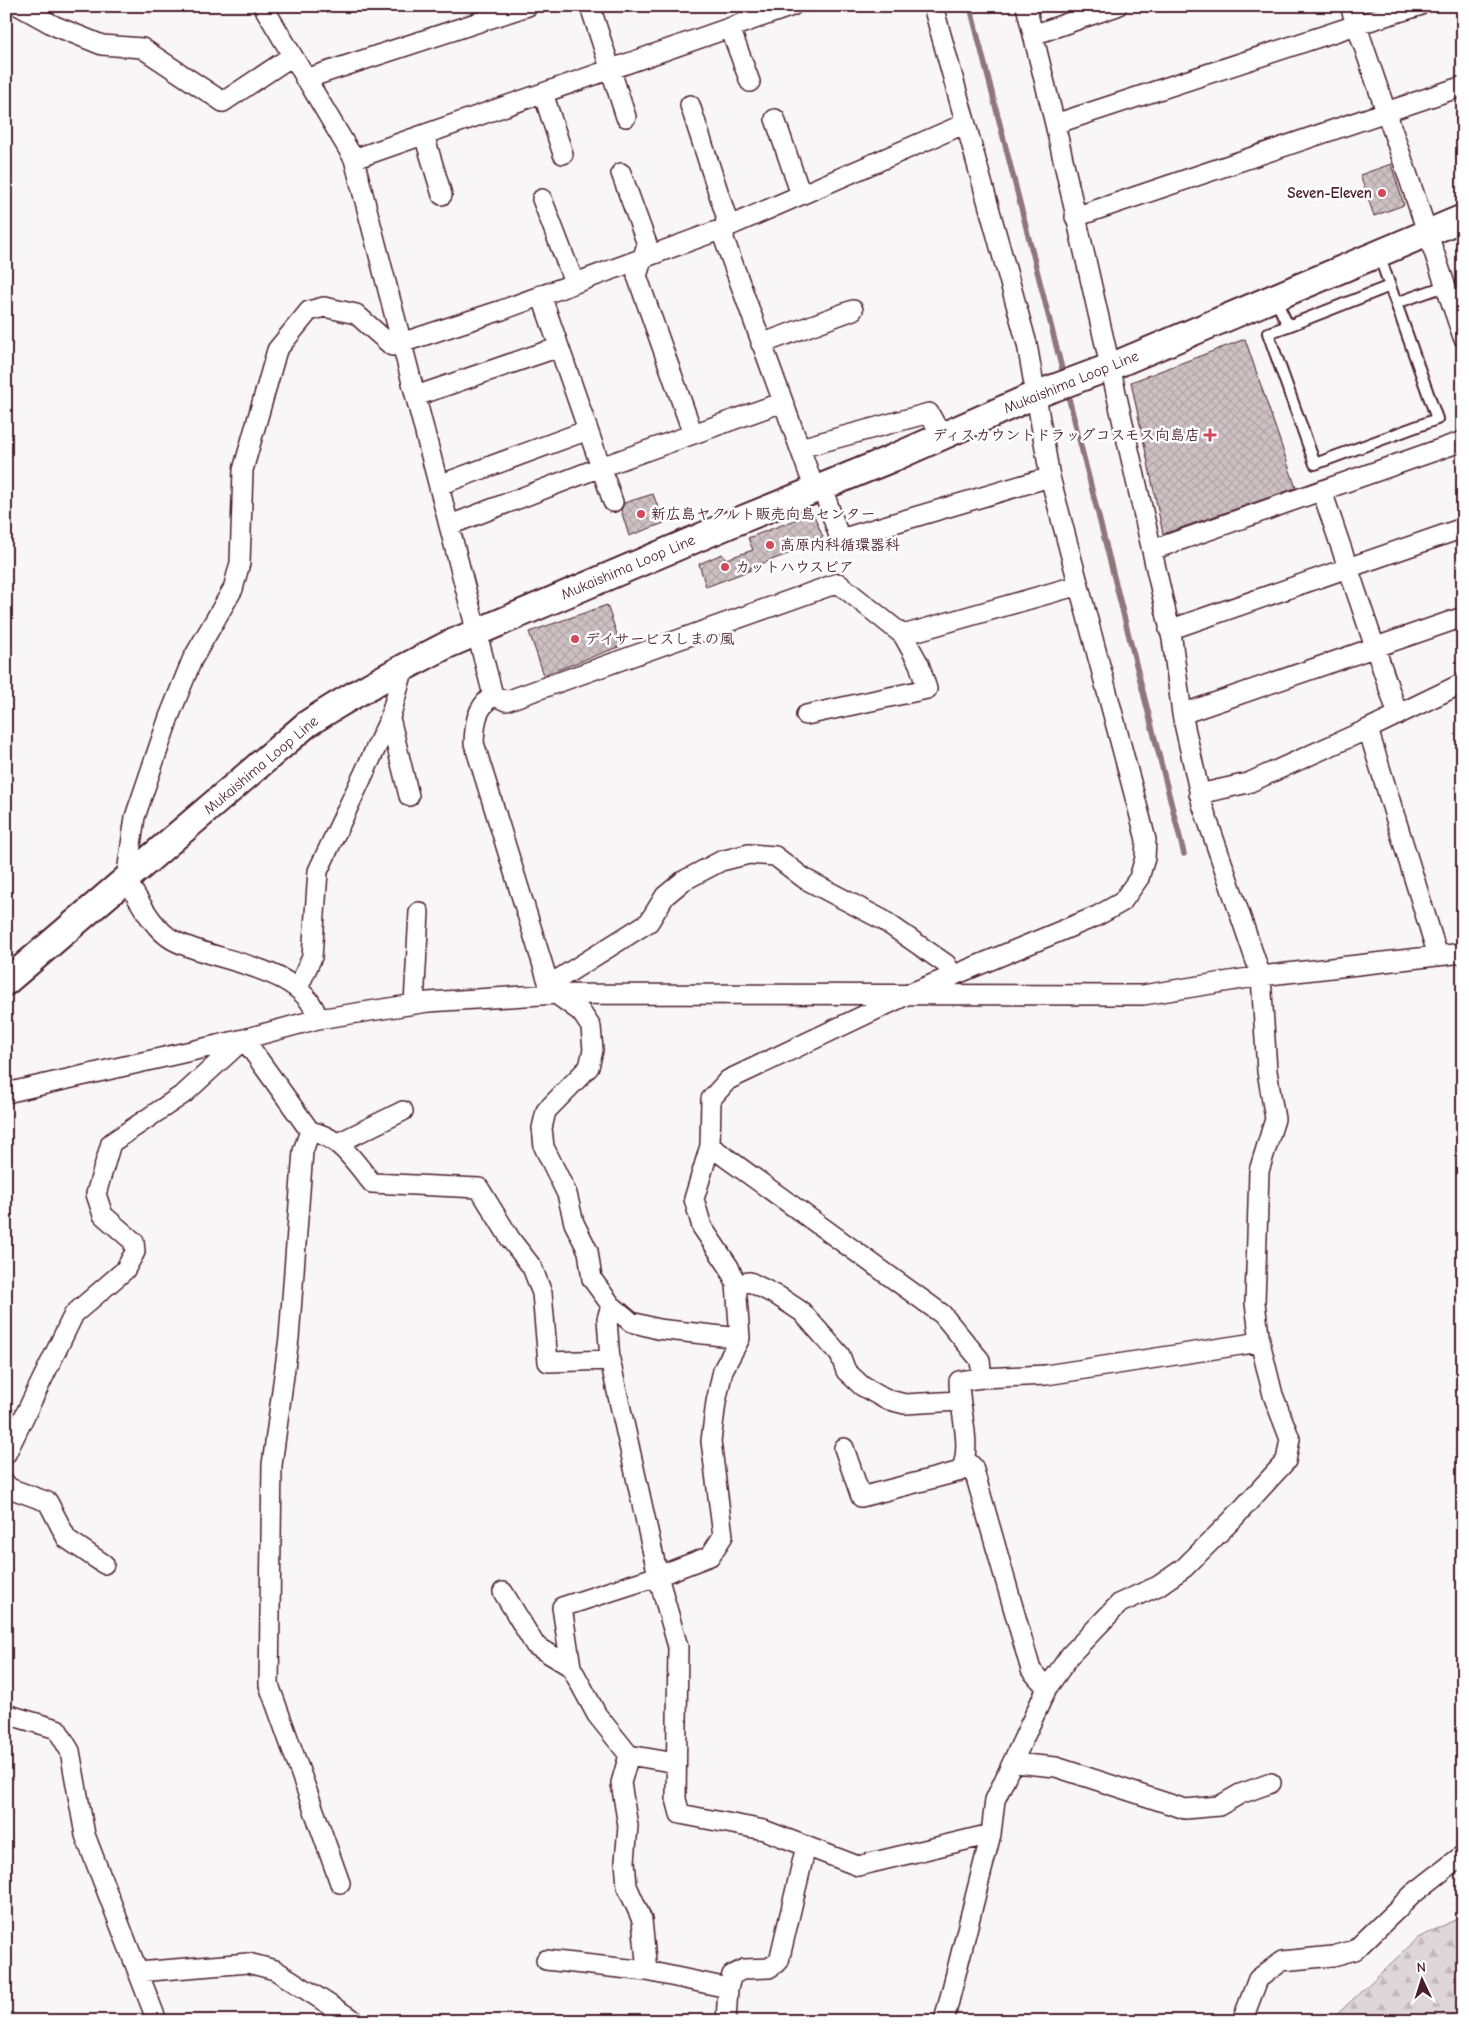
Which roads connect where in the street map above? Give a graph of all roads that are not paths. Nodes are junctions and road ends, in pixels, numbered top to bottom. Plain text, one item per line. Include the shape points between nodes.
1 (19, 6) edge
2 (263, 6) edge
3 (528, 6) edge
4 (590, 6) edge
5 (792, 6) edge
6 (933, 6) edge
7 (1026, 6) edge
8 (1117, 6) edge
9 (1350, 6) edge
10 (1419, 6) edge
11 (1356, 25) junction
12 (730, 28) junction
13 (1032, 35) junction
14 (292, 56) junction
15 (610, 70) junction
16 (305, 79) junction
17 (750, 82) dead end
18 (1463, 86) edge
19 (543, 93) junction
20 (690, 105) dead end
21 (1386, 110) junction
22 (626, 117) dead end
23 (775, 119) dead end
24 (964, 124) junction
25 (1055, 124) junction
26 (424, 135) junction
27 (563, 154) dead end
28 (354, 159) junction
29 (621, 173) dead end
30 (442, 195) dead end
31 (801, 195) junction
32 (542, 199) dead end
33 (1075, 217) junction
34 (1463, 218) edge
35 (725, 228) junction
36 (1427, 233) junction
37 (1379, 254) junction
38 (643, 257) junction
39 (574, 282) junction
40 (1390, 286) junction
41 (1446, 286) junction
42 (541, 295) junction
43 (1275, 297) junction
44 (1396, 303) junction
45 (853, 310) dead end
46 (1288, 326) junction
47 (1463, 337) edge
48 (402, 342) junction
49 (761, 344) junction
50 (559, 347) junction
51 (1104, 369) junction
52 (1038, 394) junction
53 (416, 396) junction
54 (783, 402) junction
55 (588, 430) junction
56 (693, 434) junction
57 (941, 435) junction
58 (1463, 441) edge
59 (800, 448) junction
60 (601, 467) junction
61 (1050, 477) junction
62 (439, 485) junction
63 (819, 488) junction
64 (1322, 491) junction
65 (613, 502) dead end
66 (450, 525) junction
67 (1463, 528) edge
68 (1152, 550) junction
69 (1349, 568) junction
70 (1079, 585) junction
71 (1463, 617) edge
72 (1169, 630) junction
73 (478, 631) junction
74 (904, 635) junction
75 (1376, 647) junction
76 (404, 667) junction
77 (1463, 683) edge
78 (493, 695) junction
79 (1182, 714) junction
80 (806, 715) dead end
81 (1398, 715) junction
82 (390, 718) junction
83 (1368, 729) junction
84 (1199, 794) junction
85 (409, 796) dead end
86 (126, 880) junction
87 (419, 912) dead end
88 (1463, 953) edge
89 (1438, 956) junction
90 (953, 976) junction
91 (1261, 976) junction
92 (6, 982) edge
93 (298, 988) junction
94 (552, 990) junction
95 (912, 993) junction
96 (414, 1004) junction
97 (318, 1020) junction
98 (244, 1039) junction
99 (6, 1093) edge
100 (403, 1111) dead end
101 (310, 1131) junction
102 (338, 1143) junction
103 (710, 1146) junction
104 (736, 1284) junction
105 (611, 1305) junction
106 (740, 1338) junction
107 (1260, 1342) junction
108 (610, 1360) junction
109 (982, 1378) junction
110 (959, 1401) junction
111 (844, 1448) dead end
112 (6, 1454) edge
113 (966, 1460) junction
114 (6, 1484) edge
115 (104, 1564) dead end
116 (658, 1576) junction
117 (503, 1592) dead end
118 (571, 1667) junction
119 (1047, 1688) junction
120 (6, 1714) edge
121 (629, 1755) junction
122 (676, 1763) junction
123 (1014, 1763) junction
124 (1271, 1783) dead end
125 (991, 1834) junction
126 (806, 1846) junction
127 (1463, 1855) edge
128 (340, 1883) dead end
129 (546, 1960) dead end
130 (647, 1971) junction
131 (138, 1972) junction
132 (728, 1988) junction
133 (157, 2021) edge
134 (355, 2021) edge
135 (726, 2021) edge
136 (944, 2021) edge
137 (1242, 2021) edge

1 - 14 street via 56,26 102,44 142,48 223,102
2 - 14 street
3 - 16 street
4 - 15 street
5 - 12 street
6 - 24 street
7 - 13 street
8 - 13 street
9 - 11 street
10 - 11 street
11 - 21 street
11 - 25 street
12 - 15 street
12 - 17 street
13 - 25 street
14 - 16 street
15 - 19 street
15 - 22 street
16 - 28 street
18 - 21 street
19 - 26 street
19 - 27 street
20 - 35 street via 726,216
21 - 33 street
21 - 36 street
23 - 31 street
24 - 31 street
24 - 52 street via 1027,344
25 - 33 street
26 - 28 street
26 - 30 street
28 - 48 street
29 - 38 street via 647,244
31 - 35 street
32 - 39 street
33 - 51 street
34 - 36 main road, Mukaishima Loop Line
35 - 38 street
35 - 49 street via 724,239
36 - 37 main road, Mukaishima Loop Line
36 - 41 street
37 - 40 lane
37 - 43 main road, Mukaishima Loop Line
38 - 39 street
38 - 56 street via 638,276
39 - 42 street
40 - 44 lane
40 - 46 lane
41 - 44 lane
41 - 47 street
42 - 48 street
42 - 50 street
43 - 46 lane
43 - 51 main road, Mukaishima Loop Line
44 - 46 lane via 1438,419 1316,464 1268,333
45 - 49 street
48 - 53 street
48 - 86 street via 392,346 356,314 324,307 309,310 277,350 243,470 238,572 233,589 192,660 169,716 135,817
49 - 54 street
50 - 53 street
50 - 55 street
51 - 52 main road, Mukaishima Loop Line
51 - 68 street
52 - 57 main road, Mukaishima Loop Line
52 - 61 street
53 - 62 street
54 - 56 street
54 - 59 street
55 - 60 street
55 - 62 street
56 - 60 street
57 - 59 street via 929,413
57 - 63 main road, Mukaishima Loop Line
58 - 64 street
59 - 63 street
60 - 65 street
60 - 66 street
61 - 63 street via 840,539
61 - 70 street
62 - 66 street
63 - 73 main road, Mukaishima Loop Line
64 - 68 street
64 - 69 street
66 - 73 street
67 - 69 street
68 - 72 street
69 - 72 street
69 - 75 street
70 - 74 street
70 - 90 street via 1144,833 1145,858 1139,878 1122,902 1097,916
71 - 75 street
72 - 79 street
73 - 76 main road, Mukaishima Loop Line
73 - 78 street
74 - 78 street via 838,583 506,702
74 - 80 street via 927,689
75 - 79 street
75 - 81 street
76 - 82 street
76 - 86 main road, Mukaishima Loop Line via 307,724
77 - 81 street
78 - 94 street via 482,705 475,720 474,743
79 - 84 street
81 - 83 street
82 - 85 street
82 - 93 street via 318,871 312,957
83 - 84 street via 1248,783
83 - 89 street
84 - 91 street
86 - 92 main road, Mukaishima Loop Line
86 - 93 street via 154,922 172,940 262,971
87 - 96 street
88 - 89 street
89 - 91 street
90 - 94 street via 946,964 883,920 805,879 775,856 749,854 721,860 684,881 665,896 649,922
90 - 95 street
91 - 95 street via 1143,995
91 - 107 street via 1267,1071 1275,1119 1259,1171 1254,1303
93 - 97 street via 315,1007
94 - 95 street
94 - 96 street
94 - 105 street via 581,1012 591,1027 593,1050 589,1067 546,1111 542,1128 544,1147 567,1194 574,1223 588,1251 592,1279
95 - 103 street via 728,1080 711,1099
96 - 97 street
97 - 98 street
98 - 99 street
98 - 101 street
98 - 112 street via 185,1093 111,1143 96,1194 103,1216 134,1242 135,1252 125,1270 74,1314
100 - 102 street
101 - 102 street via 325,1134
101 - 128 street via 303,1150 289,1338 272,1465 269,1685
102 - 108 street via 372,1183 479,1188 532,1268 542,1293 548,1362
103 - 104 street via 694,1200 702,1227 729,1267
103 - 109 street via 942,1314 980,1360
104 - 106 street
104 - 110 street via 750,1282 802,1312 840,1355 846,1370 862,1386 885,1399 905,1404
105 - 106 street via 631,1322 658,1329
105 - 108 street via 607,1319
106 - 116 street via 723,1370 711,1441 723,1536 710,1556
107 - 109 street via 1046,1376
107 - 119 street via 1272,1395 1290,1439 1286,1461 1184,1568 1158,1586 1120,1603 1071,1654
108 - 116 street
109 - 110 street via 959,1381
110 - 113 street
111 - 113 street via 862,1497 961,1471
113 - 119 street via 973,1467 1032,1670
114 - 115 street via 48,1502 67,1539
116 - 118 street via 562,1607
116 - 122 street via 678,1647
117 - 118 street via 535,1645
118 - 121 street via 597,1714
119 - 123 street
120 - 131 street via 57,1729 70,1751 85,1835
121 - 122 street
121 - 130 street via 621,1783 628,1826 627,1886 642,1920
122 - 126 street via 676,1799 680,1814 764,1830
123 - 124 street via 1056,1767 1185,1809 1219,1806
123 - 125 street via 995,1800
125 - 126 street via 858,1866
125 - 136 street
126 - 132 street via 779,1961 769,1968 744,1969 732,1975
127 - 137 street via 1413,1894 1355,1950 1334,1956 1282,1961 1258,1979
129 - 130 street
130 - 132 street
131 - 133 street
131 - 134 street via 248,1963 275,1970
132 - 135 street

